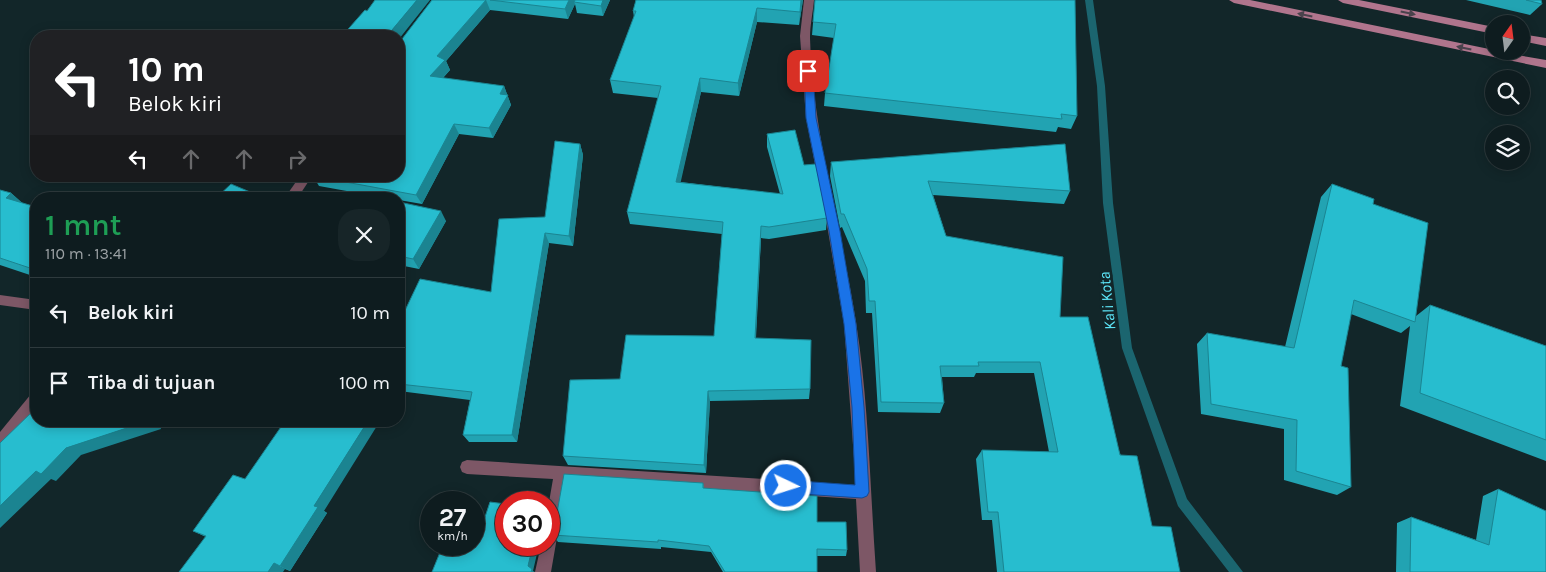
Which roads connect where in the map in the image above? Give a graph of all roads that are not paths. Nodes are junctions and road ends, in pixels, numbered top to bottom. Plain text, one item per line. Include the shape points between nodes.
1 (809, 0) edge
2 (1234, 0) edge
3 (1344, 0) edge
4 (1485, 29) edge
5 (1530, 39) edge
6 (1546, 42) edge
7 (1546, 64) edge
8 (0, 300) edge
9 (30, 304) edge
10 (30, 406) edge
11 (0, 440) edge
12 (467, 466) dead end
13 (561, 473) junction
14 (558, 491) edge
15 (862, 492) junction
16 (546, 556) edge
17 (543, 572) edge
18 (868, 572) edge

1 - 15 street via 805,36 811,118 850,324
7 -> 2 street
3 -> 4 street
5 - 6 street
8 - 9 street
10 - 11 street
12 - 13 street
13 - 14 street
13 - 15 street
15 - 18 street
16 - 17 street

